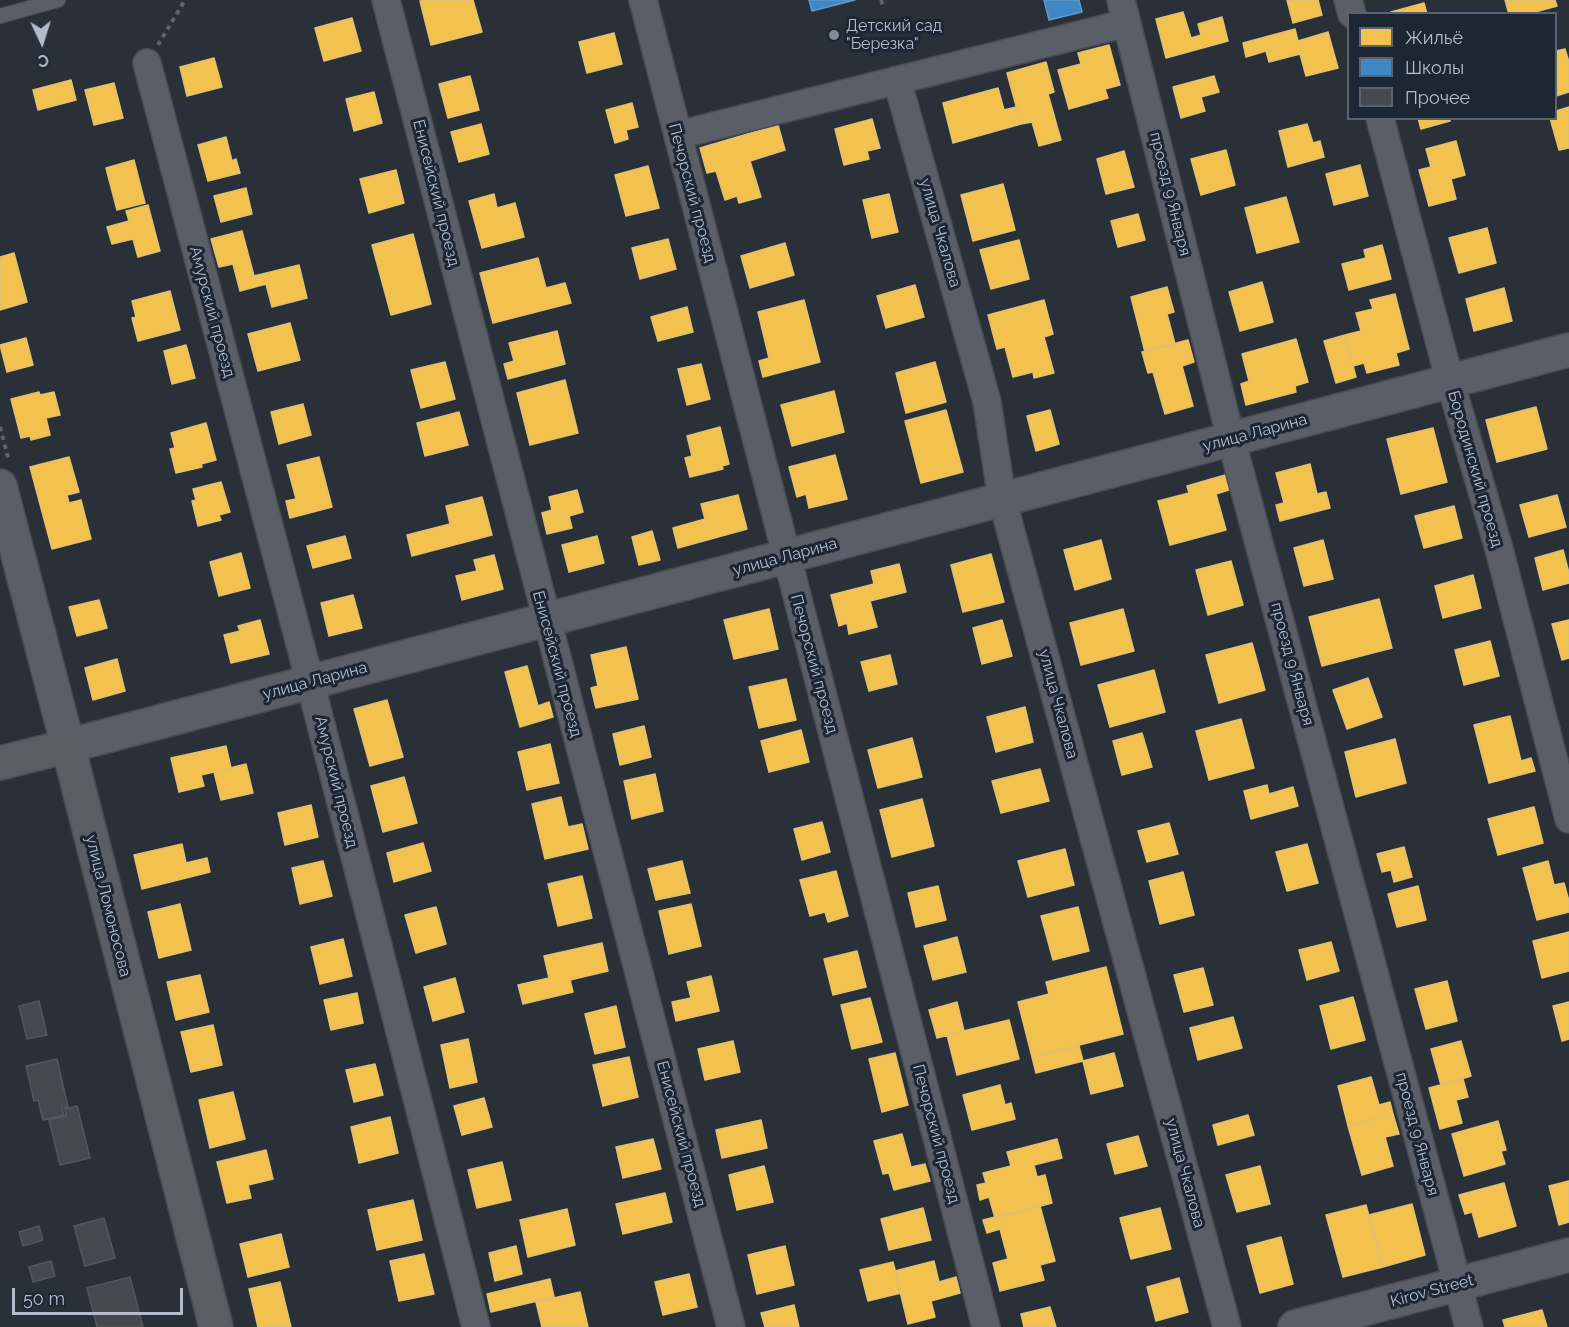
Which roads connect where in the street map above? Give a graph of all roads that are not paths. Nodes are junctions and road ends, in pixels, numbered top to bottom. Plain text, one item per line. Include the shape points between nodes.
1 (58, 0) edge
2 (386, 0) edge
3 (643, 0) edge
4 (1124, 11) edge
5 (0, 16) edge
6 (147, 63) road end
7 (897, 80) junction
8 (1381, 120) edge
9 (678, 135) junction
10 (1569, 350) edge
11 (1450, 381) junction
12 (1231, 439) junction
13 (0, 486) edge
14 (1002, 499) junction
15 (786, 556) junction
16 (546, 620) junction
17 (310, 682) junction
18 (68, 746) junction
19 (0, 763) edge
20 (1569, 819) edge
21 (1569, 1255) edge
22 (1458, 1284) junction
23 (216, 1327) edge
24 (476, 1327) edge
25 (731, 1327) edge
26 (986, 1327) edge
27 (1227, 1327) edge
28 (1295, 1327) edge
29 (1469, 1327) edge

1 - 5 lane
2 - 16 street, Енисейский проезд
3 - 9 street, Печорский проезд
4 - 7 street
4 - 12 street, проезд 9 Января
6 - 17 street, Амурский проезд
7 - 9 street
7 - 14 street, улица Чкалова via 987,402
8 - 11 street, Бородинский проезд
9 - 15 street, Печорский проезд
10 - 11 street, улица Ларина
11 - 12 street, улица Ларина
11 - 20 street, Бородинский проезд via 1499,549
12 - 14 street, улица Ларина
12 - 22 street, проезд 9 Января
13 - 18 street, улица Ломоносова
14 - 15 street, улица Ларина
14 - 27 street, улица Чкалова
15 - 16 street, улица Ларина
15 - 26 street, Печорский проезд
16 - 17 street, улица Ларина
16 - 25 street, Енисейский проезд
17 - 18 street, улица Ларина
17 - 24 street, Амурский проезд
18 - 19 main road, улица Ларина
18 - 23 main road, улица Ломоносова
21 - 22 street, Kirov Street
22 - 28 street, Kirov Street
22 - 29 street, проезд 9 Января

